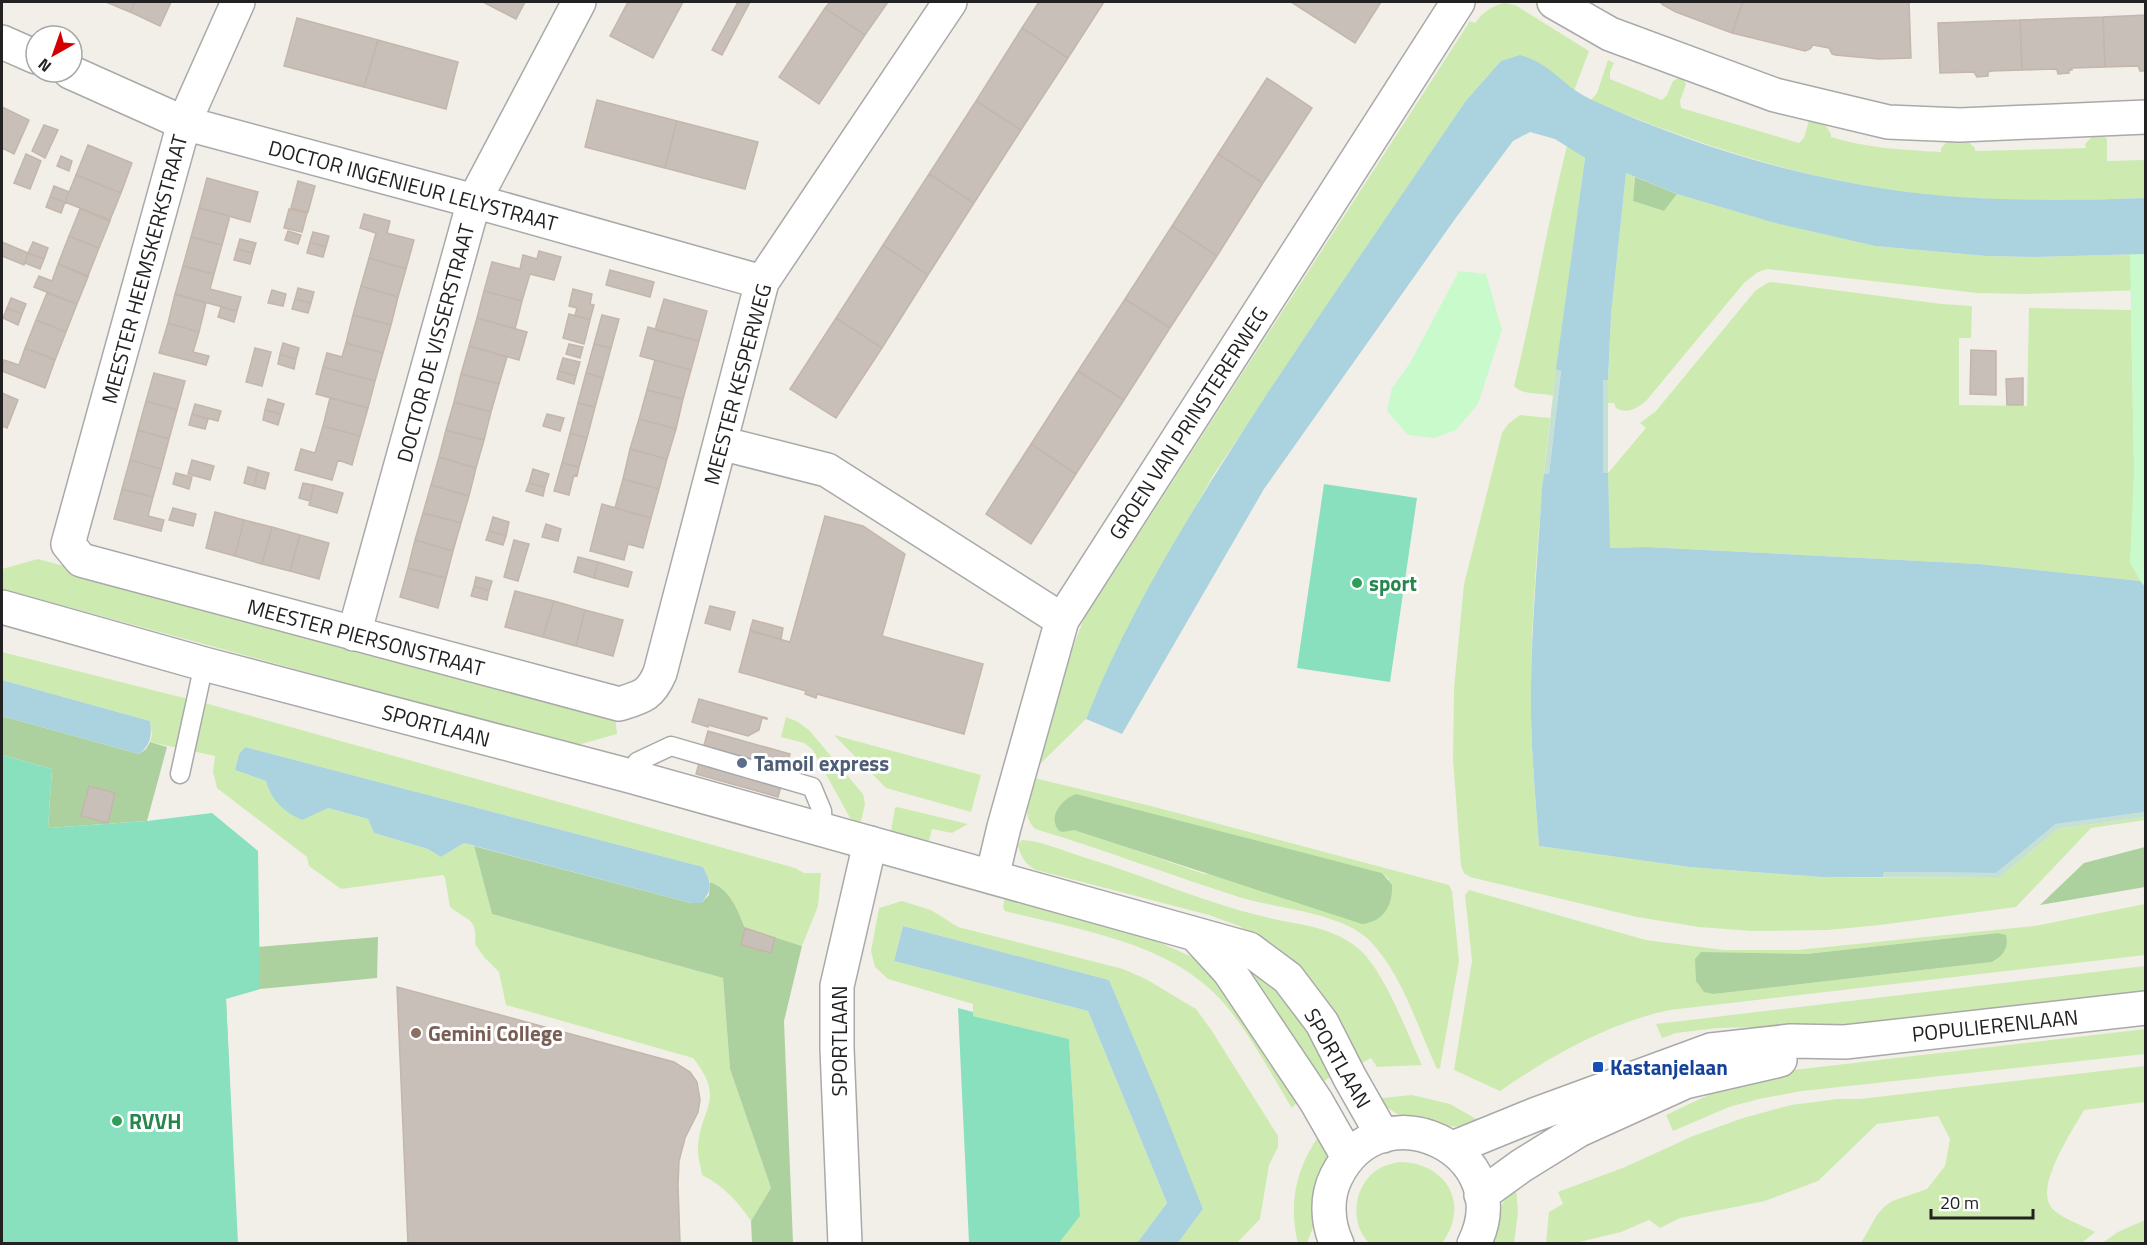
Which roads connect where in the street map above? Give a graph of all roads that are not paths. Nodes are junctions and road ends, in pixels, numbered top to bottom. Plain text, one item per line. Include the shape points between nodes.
1 (238, 2) edge
2 (579, 2) edge
3 (950, 2) edge
4 (1458, 2) edge
5 (1554, 2) edge
6 (2, 42) edge
7 (24, 52) edge
8 (84, 78) edge
9 (2145, 117) edge
10 (184, 123) junction
11 (474, 201) junction
12 (762, 282) junction
13 (720, 443) junction
14 (68, 544) joint
15 (2, 607) edge
16 (1062, 620) junction
17 (354, 634) junction
18 (204, 664) junction
19 (660, 673) joint
20 (180, 774) dead end
21 (870, 843) junction
22 (992, 877) junction
23 (1196, 935) junction
24 (2145, 1008) edge
25 (1845, 1042) junction
26 (1383, 1136) junction
27 (1453, 1148) junction
28 (1348, 1157) junction
29 (1481, 1195) junction
30 (1333, 1242) edge
31 (845, 1244) edge
32 (1474, 1244) edge

1 - 10 street, MEESTER HEEMSKERKSTRAAT
2 - 11 street, DOCTOR DE VISSERSTRAAT
3 - 12 street, MEESTER KESPERWEG
4 - 16 street, GROEN VAN PRINSTERERWEG
5 - 9 street via 1610,34 1775,95 1888,122 1960,125
6 - 7 street
8 - 10 street, DOCTOR INGENIEUR LELYSTRAAT
10 - 11 street, DOCTOR INGENIEUR LELYSTRAAT
10 - 14 street, MEESTER HEEMSKERKSTRAAT
11 - 12 street, DOCTOR INGENIEUR LELYSTRAAT
11 - 17 street, DOCTOR DE VISSERSTRAAT
12 - 13 street, MEESTER KESPERWEG
13 - 16 street via 826,470
13 - 19 street, MEESTER KESPERWEG
14 - 17 street, MEESTER PIERSONSTRAAT via 81,560
15 - 18 street, SPORTLAAN
16 - 22 street, GROEN VAN PRINSTERERWEG
17 - 19 street, MEESTER PIERSONSTRAAT via 619,704 654,687
18 - 20 lane
18 - 21 street, SPORTLAAN
21 - 22 street, SPORTLAAN
21 - 31 street, SPORTLAAN via 837,986
22 - 23 street, SPORTLAAN
23 - 26 street, SPORTLAAN via 1249,949 1288,978 1323,1023
23 - 28 street, SPORTLAAN via 1229,971 1316,1101
24 - 25 street, POPULIERENLAAN
25 - 27 street, POPULIERENLAAN via 1791,1041 1711,1050
25 - 29 street, POPULIERENLAAN via 1685,1082 1580,1130
26 - 27 street via 1416,1133
26 - 28 street
27 - 29 street via 1466,1160
28 - 30 street via 1330,1192
29 - 32 street via 1482,1225

